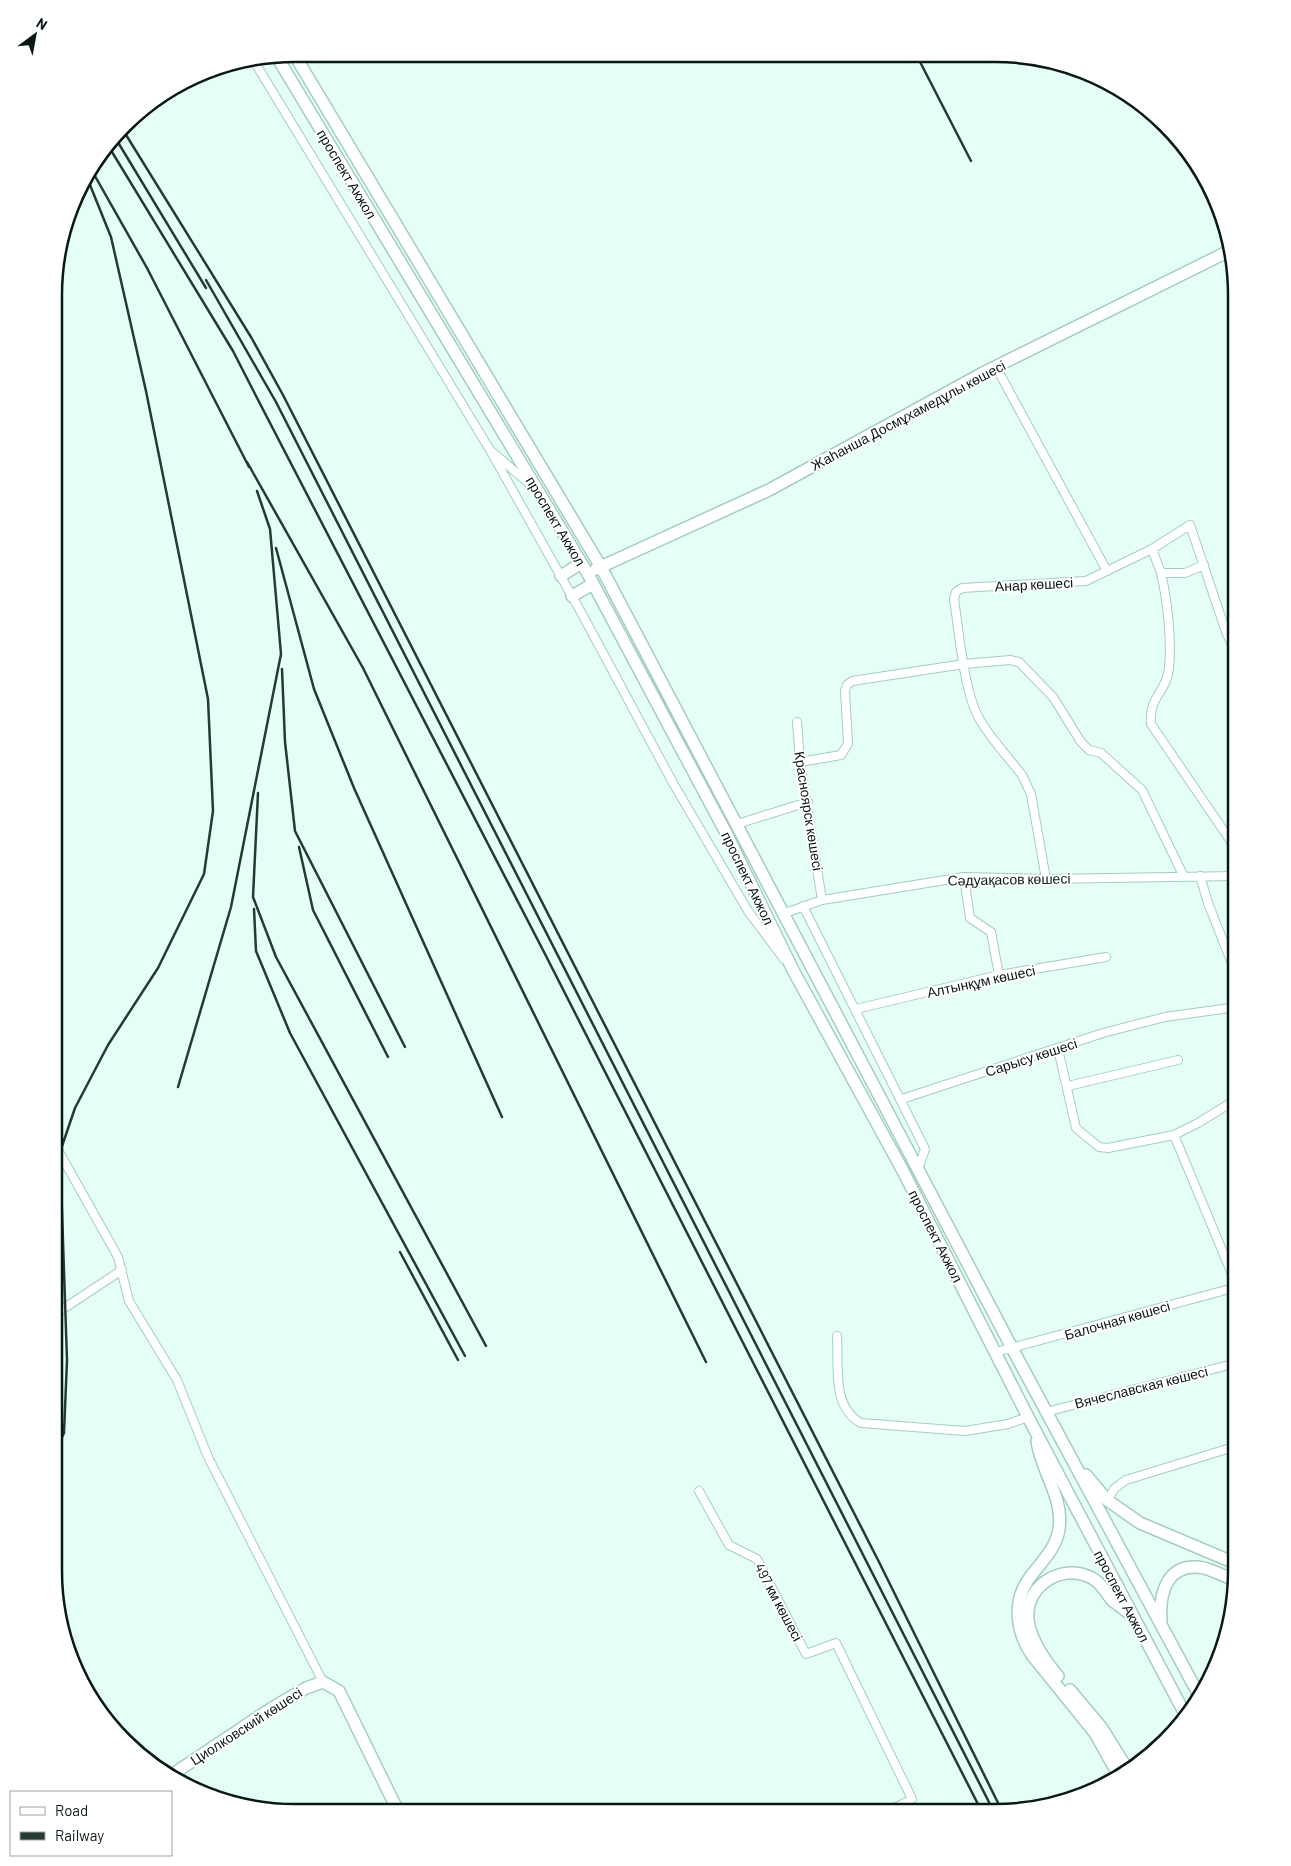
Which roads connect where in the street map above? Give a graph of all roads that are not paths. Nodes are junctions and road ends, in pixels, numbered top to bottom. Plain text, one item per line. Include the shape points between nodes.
1 (299, 62) edge
2 (281, 63) edge
3 (257, 66) edge
4 (356, 157) junction
5 (342, 166) junction
6 (1225, 253) edge
7 (996, 367) junction
8 (490, 450) junction
9 (541, 495) junction
10 (1152, 549) junction
11 (581, 563) junction
12 (1204, 565) junction
13 (602, 566) junction
14 (1107, 571) junction
15 (1161, 573) junction
16 (561, 576) junction
17 (590, 579) junction
18 (572, 596) junction
19 (1228, 636) edge
20 (964, 664) junction
21 (797, 722) dead end
22 (800, 762) junction
23 (808, 802) junction
24 (737, 824) junction
25 (1228, 837) edge
26 (1200, 876) junction
27 (1228, 876) edge
28 (964, 877) junction
29 (1184, 877) junction
30 (1046, 879) junction
31 (822, 900) junction
32 (803, 906) junction
33 (785, 913) junction
34 (1228, 954) edge
35 (1106, 957) dead end
36 (793, 970) junction
37 (999, 975) junction
38 (1228, 1008) edge
39 (856, 1009) junction
40 (1058, 1049) junction
41 (1178, 1060) dead end
42 (1068, 1086) junction
43 (902, 1099) junction
44 (1228, 1105) edge
45 (1174, 1135) junction
46 (62, 1157) edge
47 (918, 1170) junction
48 (1228, 1264) edge
49 (122, 1270) junction
50 (1228, 1288) edge
51 (62, 1310) edge
52 (838, 1336) dead end
53 (1012, 1348) junction
54 (996, 1352) junction
55 (1228, 1365) edge
56 (1046, 1412) junction
57 (1028, 1417) junction
58 (1037, 1434) junction
59 (1228, 1449) edge
60 (1069, 1453) junction
61 (698, 1491) dead end
62 (1107, 1500) junction
63 (1228, 1560) edge
64 (1228, 1578) edge
65 (1132, 1616) junction
66 (1162, 1627) junction
67 (323, 1682) junction
68 (1196, 1689) edge
69 (1182, 1709) edge
70 (1124, 1764) edge
71 (1116, 1770) edge
72 (177, 1771) edge
73 (395, 1804) edge
74 (902, 1804) edge

1 - 4 main road, проспект Акжол
2 - 5 main road, проспект Акжол
3 - 8 street
4 - 5 main road
4 - 13 main road, проспект Акжол
5 - 9 main road, проспект Акжол
6 - 7 main road, Жаһанша Досмұхамедұлы көшесі
7 - 13 main road, Жаһанша Досмұхамедұлы көшесі via 769,490
7 - 14 street
8 - 9 street
8 - 16 street
9 - 11 main road, проспект Акжол
10 - 12 street, Анар көшесі via 1190,524
10 - 14 street, Анар көшесі
10 - 15 street
11 - 16 main road
11 - 17 main road, проспект Акжол
12 - 15 street via 1185,573
12 - 19 street, Анар көшесі
13 - 17 main road, Жаһанша Досмұхамедұлы көшесі
13 - 24 main road, проспект Акжол
14 - 20 street, Анар көшесі via 1086,581 962,588 956,592 954,600
15 - 25 street via 1168,599 1168,666 1164,682 1152,703 1151,724
16 - 18 street
17 - 18 main road, Жаһанша Досмұхамедұлы көшесі
17 - 36 main road, проспект Акжол via 725,831
18 - 36 street via 672,783 769,942
20 - 22 street via 852,681 844,690 846,750 841,755
20 - 29 street via 1019,662 1053,697 1080,742 1089,750 1101,753 1142,790
20 - 30 street via 980,720 1022,775 1031,794
21 - 22 street, Красноярск көшесі
22 - 23 street, Красноярск көшесі
23 - 24 street
23 - 31 street, Красноярск көшесі
24 - 33 main road, проспект Акжол
26 - 27 street, Сәдуақасов көшесі
26 - 29 street, Сәдуақасов көшесі
26 - 34 street
28 - 30 street, Сәдуақасов көшесі
28 - 31 street, Сәдуақасов көшесі
28 - 37 street via 970,918 991,932
29 - 30 street, Сәдуақасов көшесі
31 - 32 street, Сәдуақасов көшесі
32 - 33 street, Сәдуақасов көшесі
32 - 39 street
33 - 47 main road, проспект Акжол
35 - 37 street, Алтынқұм көшесі
36 - 54 main road, проспект Акжол via 903,1171
37 - 39 street, Алтынқұм көшесі
38 - 40 street, Сарысу көшесі via 1165,1017
39 - 43 street
40 - 42 street
40 - 43 street, Сарысу көшесі
41 - 42 street
42 - 45 street via 1076,1128 1099,1147
43 - 47 street via 925,1149
44 - 45 street
45 - 48 street
46 - 49 street via 118,1257
47 - 53 main road, проспект Акжол
49 - 51 street
49 - 67 street via 129,1301 176,1380 208,1457
50 - 53 street, Балочная көшесі
52 - 57 street via 842,1406 861,1423 965,1431
53 - 54 street, Балочная көшесі
53 - 56 main road, проспект Акжол
54 - 57 main road, проспект Акжол
55 - 56 street, Вячеславская көшесі
56 - 60 main road, проспект Акжол
57 - 58 main road, проспект Акжол
58 - 65 main road, проспект Акжол
58 - 71 main road via 1039,1457 1060,1512 1060,1529 1054,1546 1027,1581 1020,1596 1019,1628 1032,1655 1096,1733
59 - 62 street via 1126,1480
60 - 62 main road
60 - 66 main road, проспект Акжол
61 - 74 street, 497 км көшесі via 729,1545 757,1559 806,1654 836,1643 912,1799
62 - 63 main road via 1161,1534
64 - 66 main road via 1203,1568 1190,1568 1168,1580 1161,1592
65 - 69 main road, проспект Акжол
65 - 70 main road via 1093,1579 1065,1572 1049,1578 1037,1588 1028,1615 1038,1649 1101,1727
66 - 68 main road, проспект Акжол
67 - 72 main road, Циолковский көшесі via 272,1708
67 - 73 main road via 339,1691

